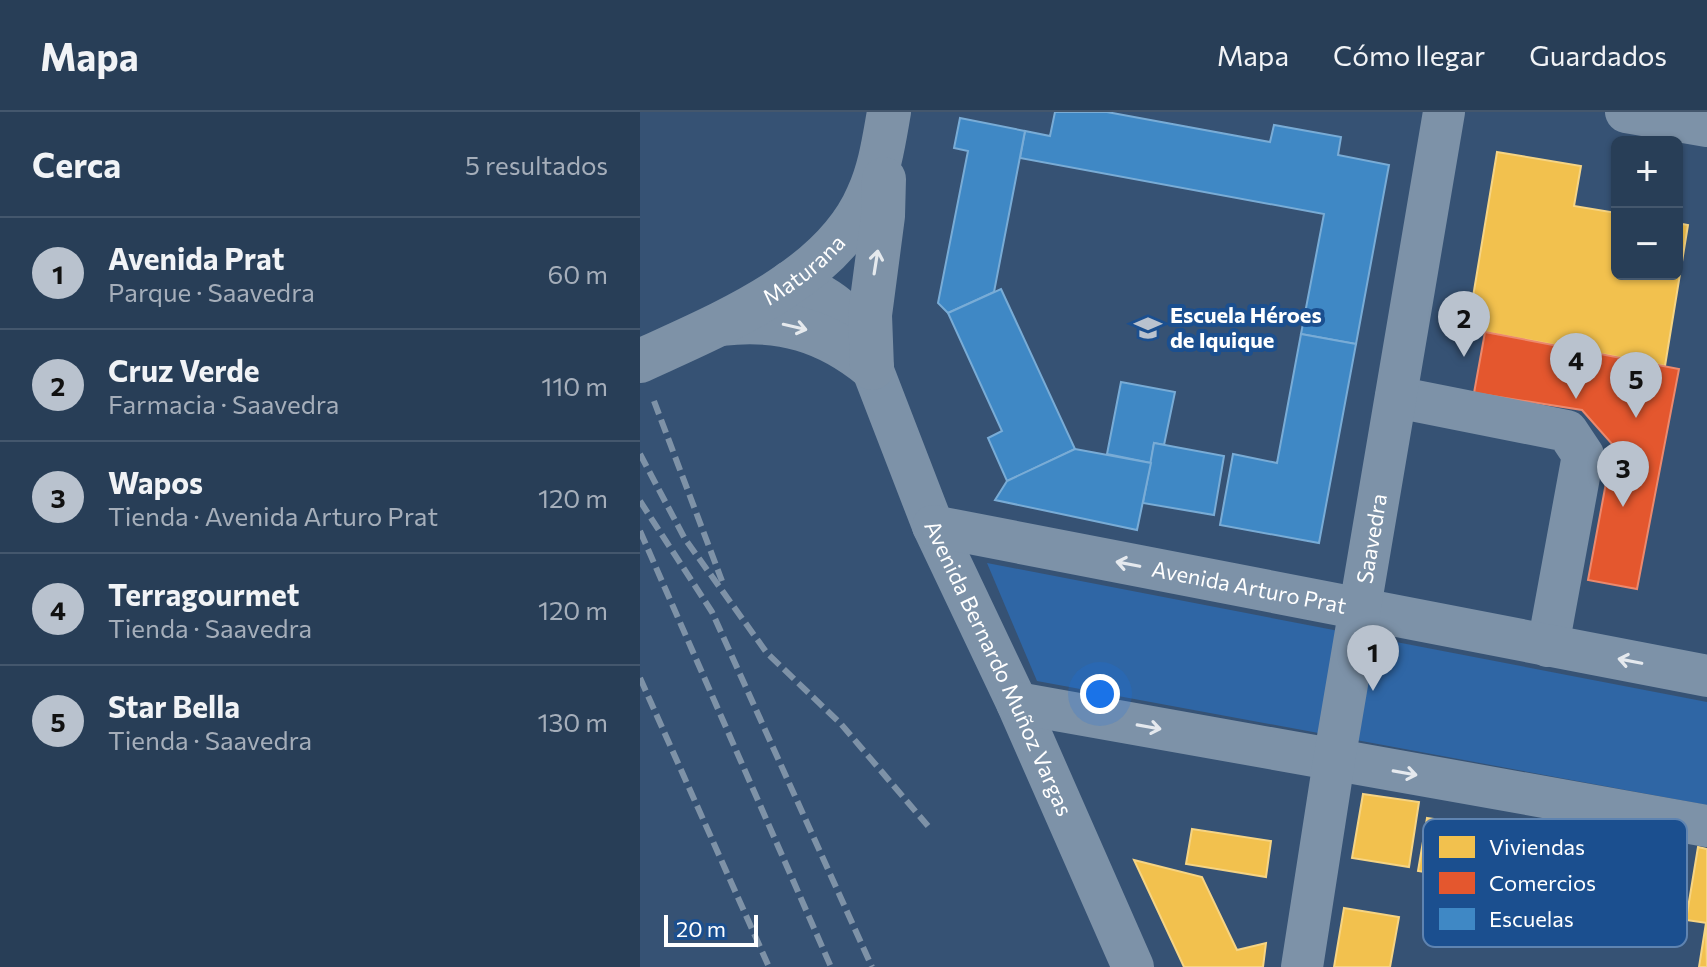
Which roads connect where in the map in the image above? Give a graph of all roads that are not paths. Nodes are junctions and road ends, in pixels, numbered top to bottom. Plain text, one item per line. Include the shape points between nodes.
1 (1444, 112) edge
2 (1626, 112) edge
3 (1707, 126) edge
4 (886, 132) edge
5 (791, 282) junction
6 (718, 325) junction
7 (640, 361) edge
8 (872, 368) junction
9 (1396, 397) junction
10 (933, 526) junction
11 (1360, 610) junction
12 (1548, 646) junction
13 (1707, 676) edge
14 (1017, 703) junction
15 (1334, 761) junction
16 (1667, 819) edge
17 (1687, 823) edge
18 (1707, 826) edge
19 (1133, 967) edge
20 (1302, 967) edge

1 - 9 street, Saavedra
2 - 3 street
4 - 5 highway, Maturana via 868,197 848,229
8 -> 4 highway via 870,315 883,216
5 - 6 highway, Maturana
5 - 8 highway via 848,316
6 - 7 highway, Maturana
6 -> 8 highway via 765,321 809,330 832,339
8 - 10 street, Avenida Bernardo Muñoz Vargas
9 - 11 street, Saavedra
9 - 12 street via 1567,431 1583,455
11 -> 10 street, Avenida Arturo Prat
10 - 14 street, Avenida Bernardo Muñoz Vargas
11 - 12 street, Avenida Arturo Prat
11 - 15 street, Saavedra
13 -> 12 street, Avenida Arturo Prat
14 -> 15 street
14 - 19 street, Avenida Bernardo Muñoz Vargas
15 -> 16 street
15 - 20 street, Saavedra
17 -> 18 street

